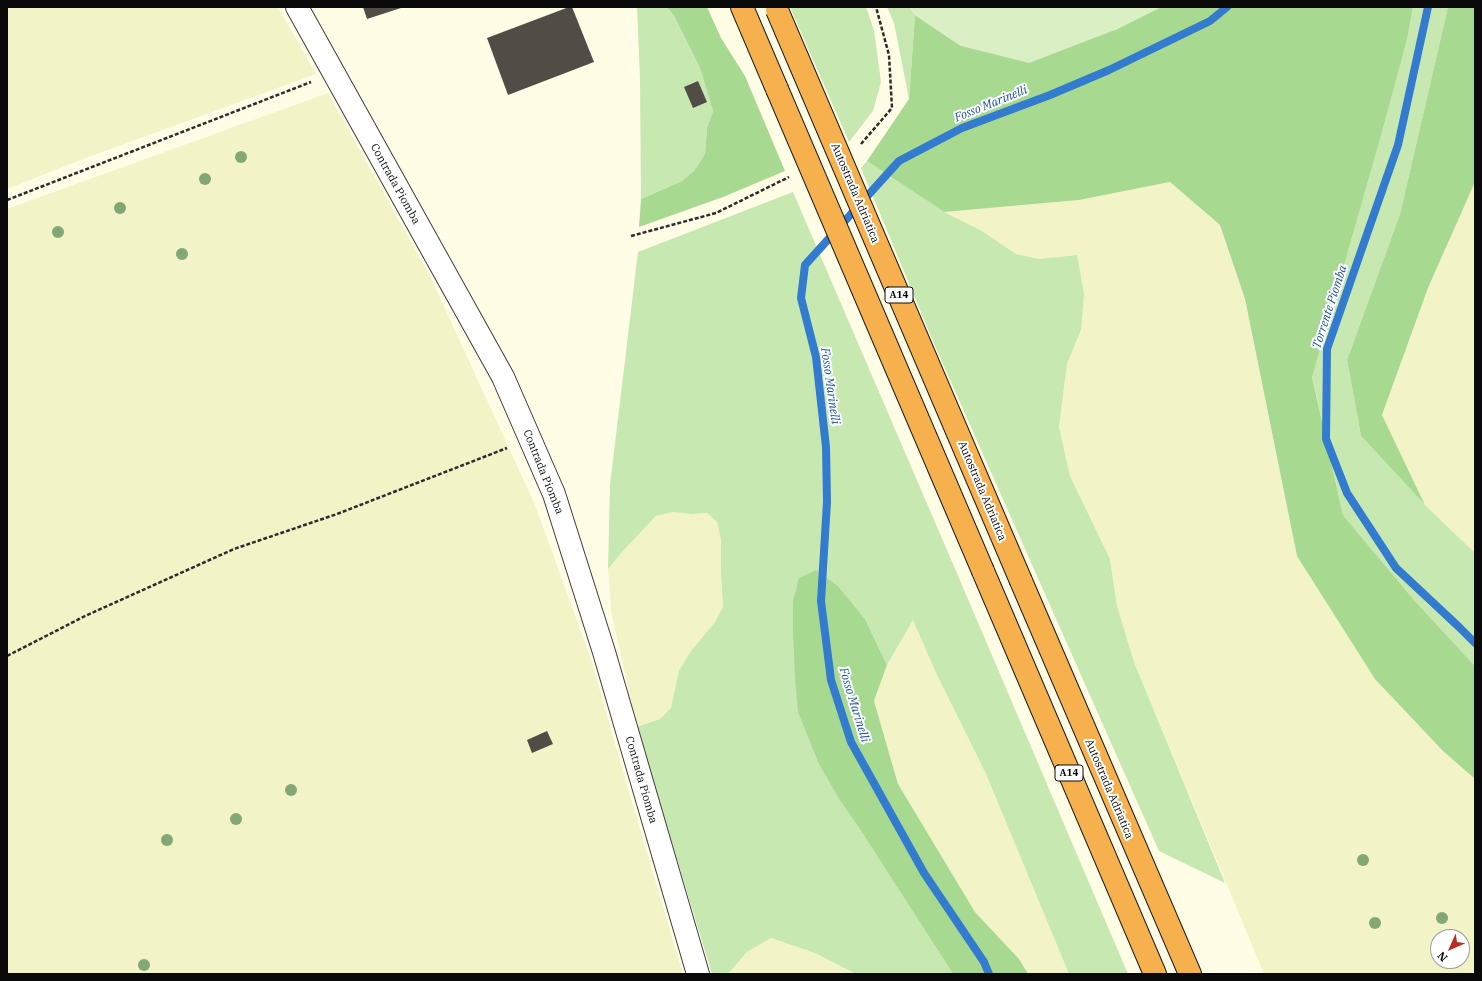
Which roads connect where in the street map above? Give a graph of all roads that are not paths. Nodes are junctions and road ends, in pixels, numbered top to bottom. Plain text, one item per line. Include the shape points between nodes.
1 (297, 7) edge
2 (742, 7) edge
3 (776, 8) edge
4 (698, 974) edge
5 (1156, 974) edge
6 (1190, 974) edge

1 - 4 street, Contrada Piomba via 503,377 554,494 604,652
2 - 5 highway, A14, bridge
3 - 6 highway, Autostrada Adriatica / A14, bridge

